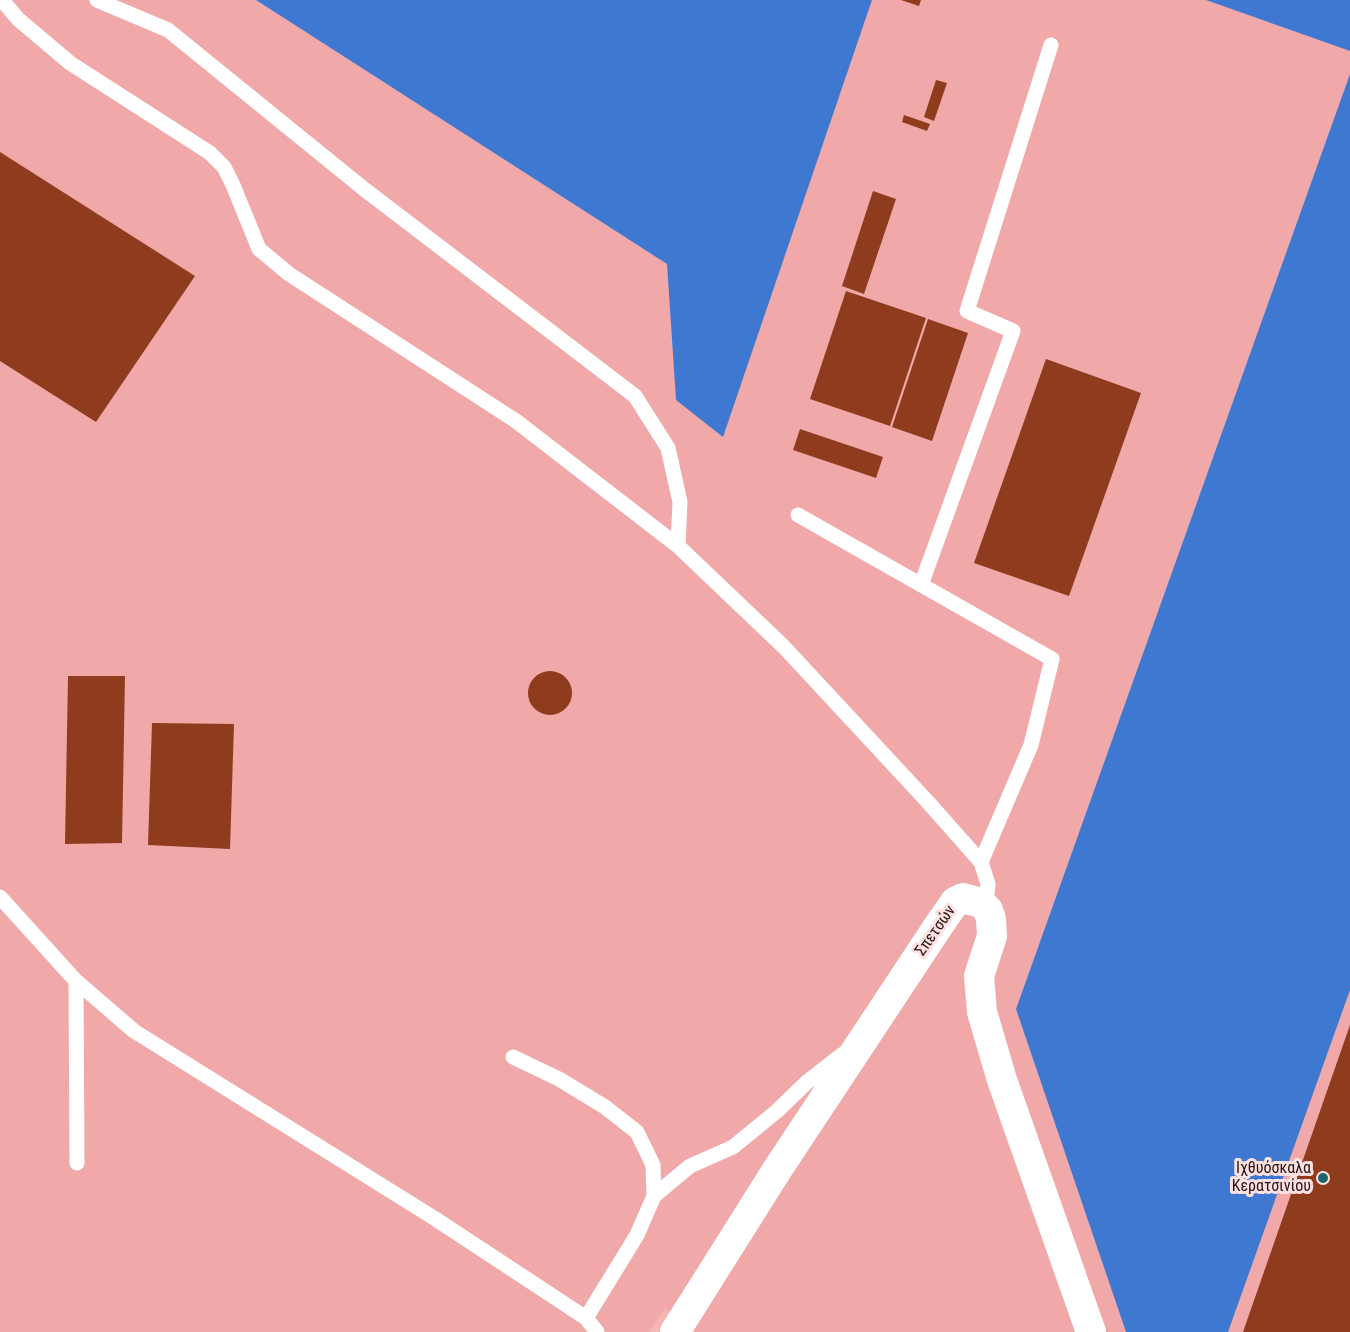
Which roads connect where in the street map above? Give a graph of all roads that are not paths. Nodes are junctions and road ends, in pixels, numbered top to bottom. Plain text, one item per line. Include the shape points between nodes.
1 (2, 0) edge
2 (97, 0) edge
3 (1051, 45) dead end
4 (798, 515) dead end
5 (678, 546) junction
6 (921, 585) junction
7 (981, 862) junction
8 (0, 897) edge
9 (981, 903) junction
10 (76, 981) junction
11 (865, 1038) junction
12 (513, 1058) dead end
13 (77, 1163) dead end
14 (654, 1196) junction
15 (586, 1318) junction
16 (597, 1332) edge
17 (675, 1332) edge
18 (1091, 1332) edge

1 - 5 lane via 18,20 70,63 210,153 224,167 259,249 289,274 516,421
2 - 5 lane via 168,30 364,189 635,396 668,448 680,502
3 - 6 lane via 967,312 1013,330
4 - 6 lane
5 - 7 lane via 784,647
6 - 7 lane via 1052,659 1031,745
7 - 9 lane via 988,884
8 - 10 lane
9 - 11 street, Σπετσών via 963,898 955,902
9 - 18 street, Σπετσών via 988,910 992,927 979,975 982,1012
10 - 13 lane
10 - 15 lane via 134,1031
11 - 14 lane via 807,1082 733,1147 690,1166
11 - 17 street, Σπετσών
12 - 14 lane via 559,1078 638,1132 653,1165
14 - 15 lane via 637,1236
15 - 16 lane

